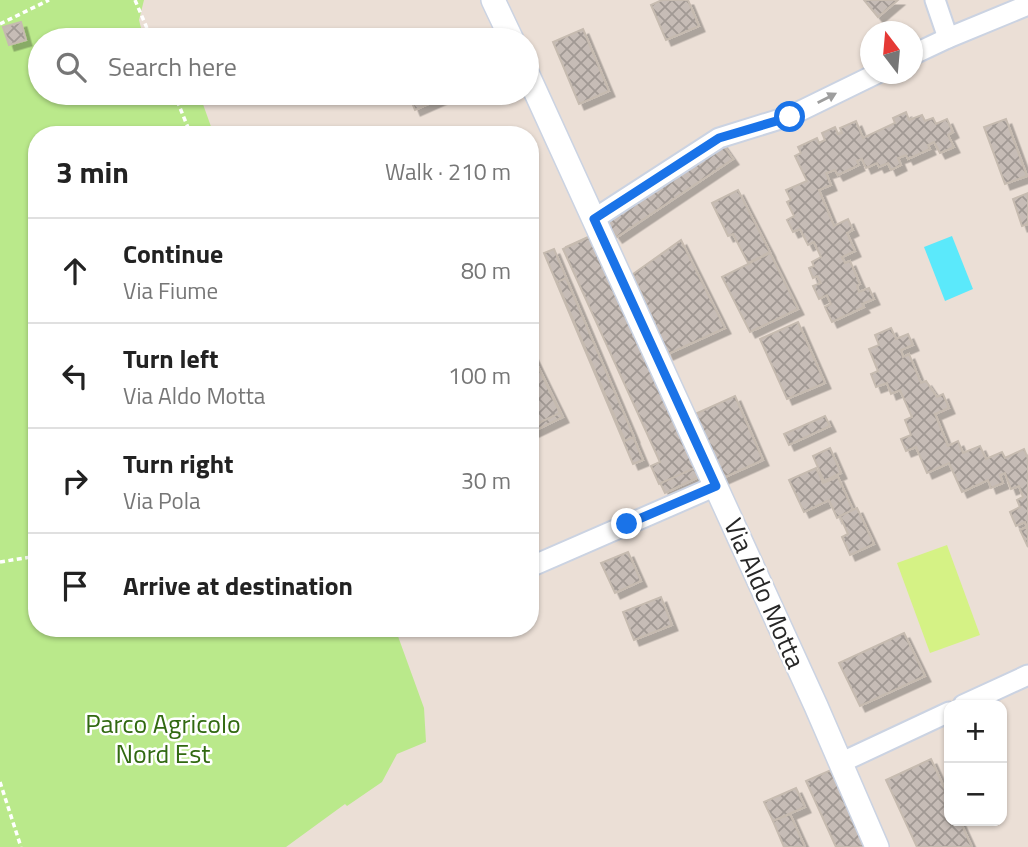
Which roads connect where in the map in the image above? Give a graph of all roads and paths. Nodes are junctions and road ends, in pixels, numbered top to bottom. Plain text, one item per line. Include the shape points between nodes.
1 (49, 0) edge
2 (135, 0) edge
3 (493, 0) edge
4 (935, 0) edge
5 (1028, 5) edge
6 (0, 24) edge
7 (147, 28) edge
8 (506, 28) edge
9 (948, 38) junction
10 (923, 50) edge
11 (860, 82) edge
12 (539, 99) edge
13 (179, 105) edge
14 (187, 126) edge
15 (594, 219) junction
16 (716, 486) junction
17 (28, 557) edge
18 (0, 562) edge
19 (539, 563) edge
20 (1028, 675) edge
21 (974, 700) edge
22 (944, 714) edge
23 (840, 763) junction
24 (0, 782) edge
25 (21, 847) edge
26 (877, 847) edge

1 - 6 path
2 - 7 path
3 - 8 street
4 - 9 street
5 - 9 street
9 - 10 street
15 -> 11 street via 719,138 790,117
12 - 15 street, Via Aldo Motta
13 - 14 path
15 - 16 street, Via Aldo Motta
16 - 19 street
16 - 23 street, Via Aldo Motta
17 - 18 path
20 - 21 street
22 - 23 street
23 - 26 street, Via Aldo Motta
24 - 25 path

